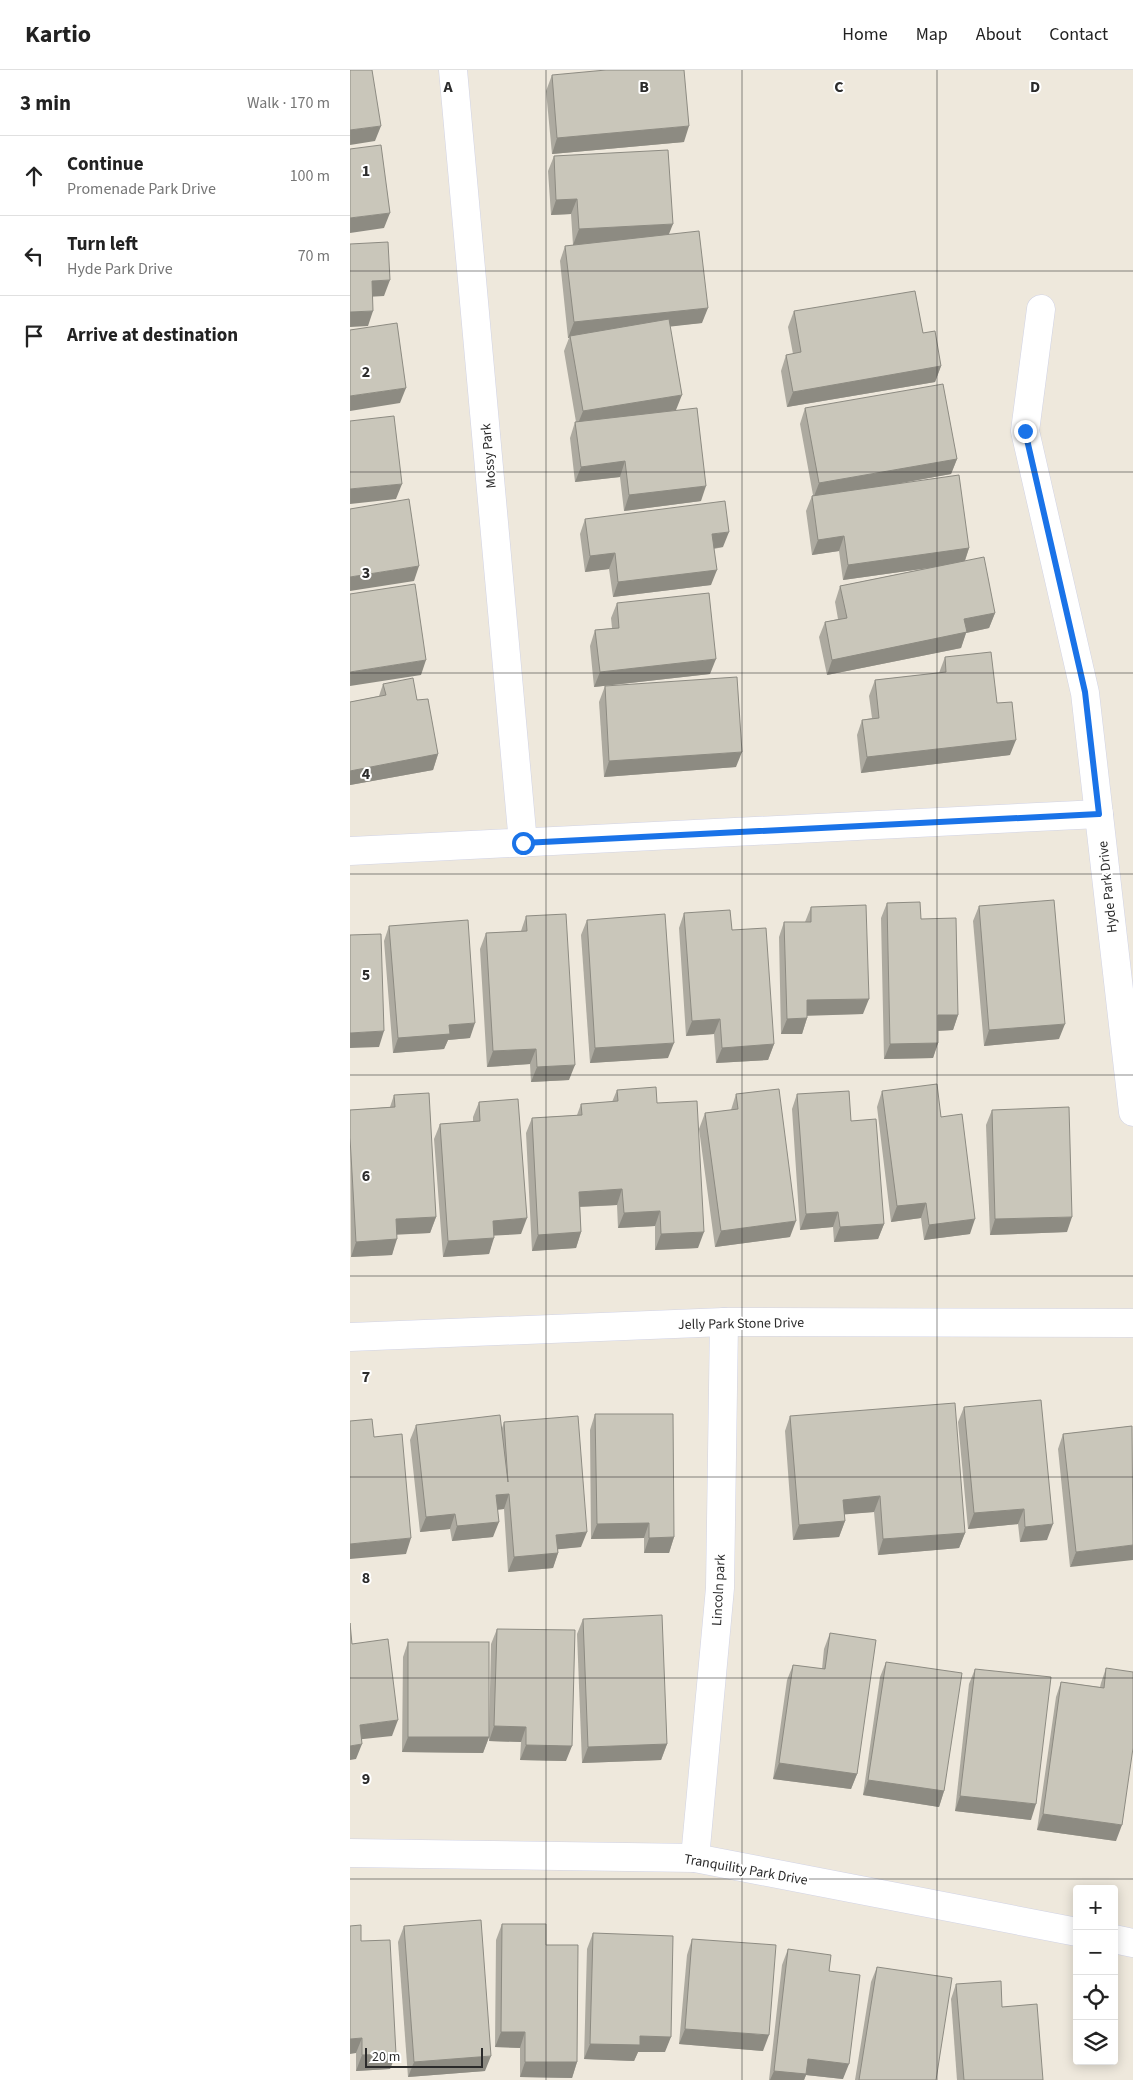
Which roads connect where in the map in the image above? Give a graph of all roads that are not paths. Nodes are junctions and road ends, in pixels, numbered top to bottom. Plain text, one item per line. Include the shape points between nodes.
1 (453, 70) edge
2 (1041, 309) dead end
3 (1099, 814) junction
4 (523, 843) junction
5 (350, 851) edge
6 (1133, 1112) edge
7 (724, 1322) junction
8 (1133, 1324) edge
9 (350, 1337) edge
10 (350, 1853) edge
11 (695, 1858) junction
12 (1073, 1931) edge
13 (1118, 1940) edge
14 (1133, 1943) edge

1 - 4 street, Mossy Park
2 - 3 street, Hyde Park Drive via 1025,431 1085,692
3 - 4 street
3 - 6 street, Hyde Park Drive
4 - 5 street
7 - 8 street, Jelly Park Stone Drive
7 - 9 street, Jelly Park Stone Drive
7 - 11 street, Lincoln park via 720,1588
10 - 11 street, Tranquility Park Drive
11 - 12 street, Tranquility Park Drive
13 - 14 street

